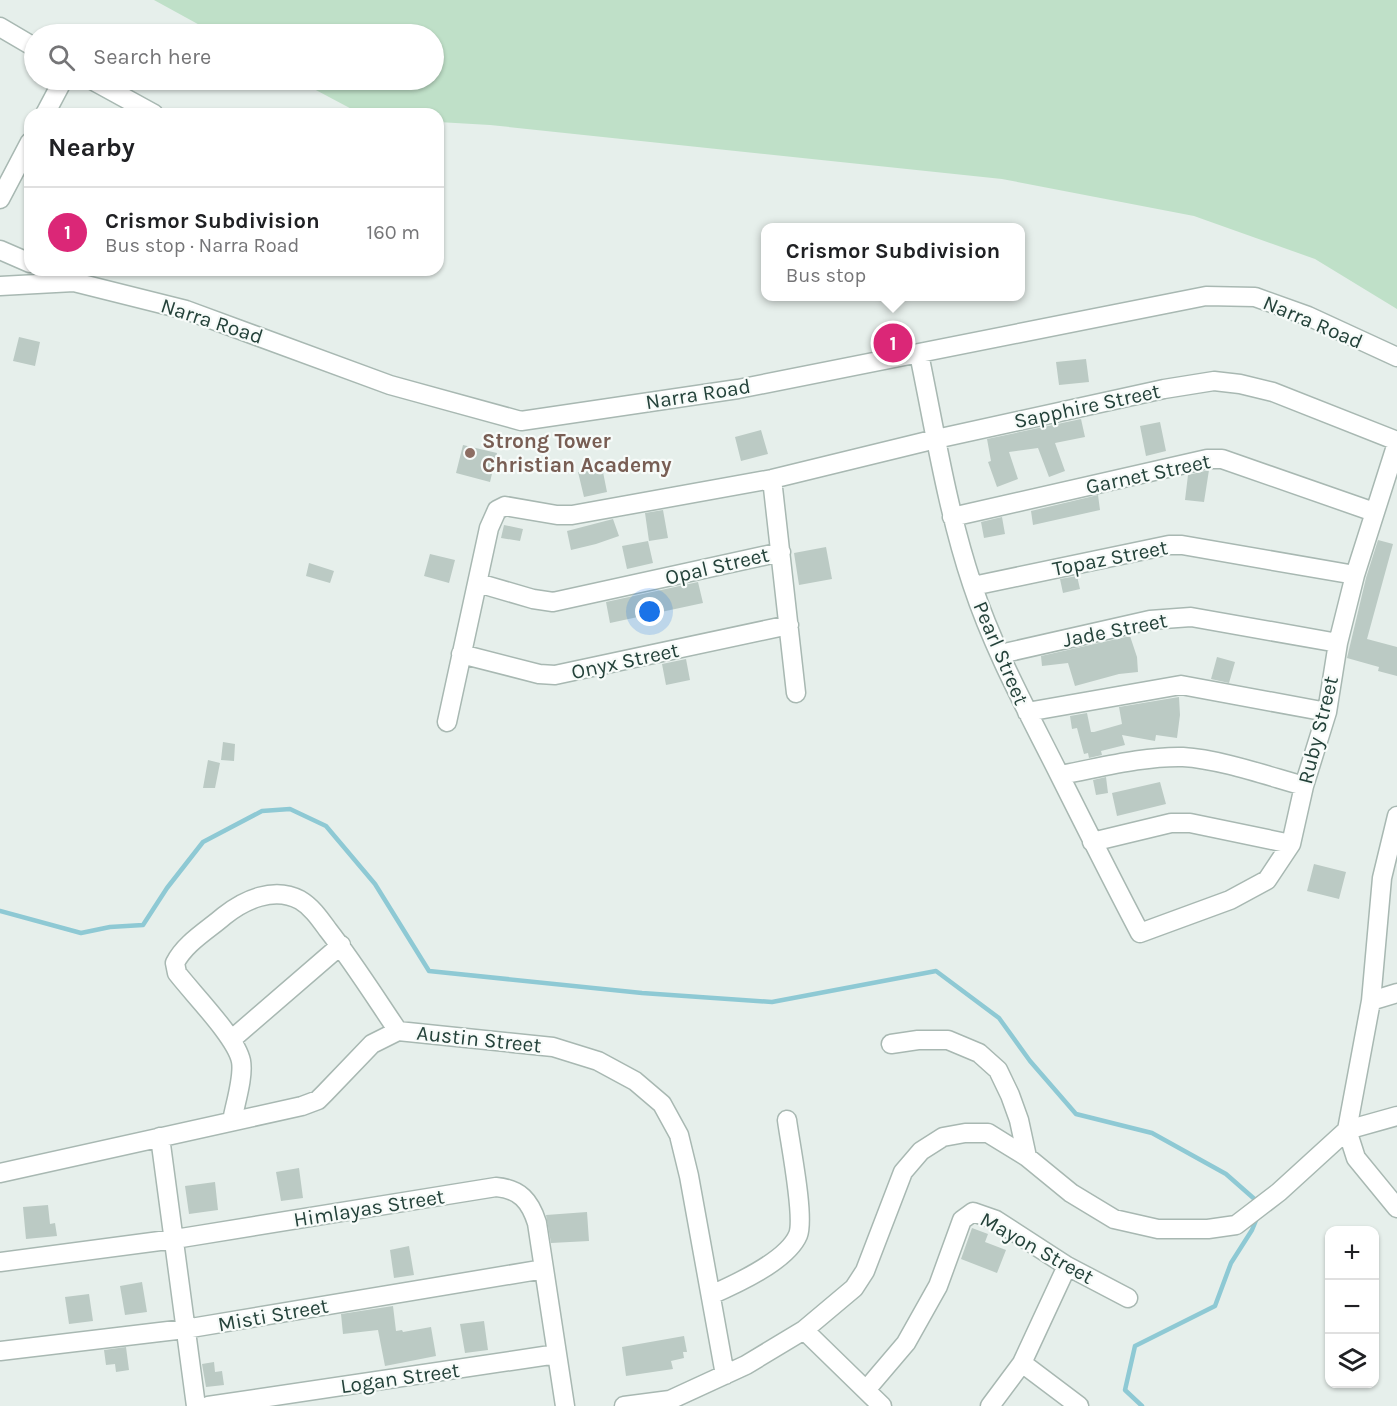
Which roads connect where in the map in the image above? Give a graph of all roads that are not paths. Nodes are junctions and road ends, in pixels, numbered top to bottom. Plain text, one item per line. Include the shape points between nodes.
1 (0, 27) edge
2 (24, 41) edge
3 (58, 90) edge
4 (110, 90) edge
5 (48, 108) edge
6 (143, 108) edge
7 (24, 153) edge
8 (0, 199) edge
9 (0, 250) edge
10 (24, 260) edge
11 (60, 276) edge
12 (74, 282) junction
13 (0, 286) edge
14 (919, 354) junction
15 (1397, 357) edge
16 (936, 439) junction
17 (1397, 442) edge
18 (772, 479) junction
19 (1374, 512) junction
20 (952, 517) junction
21 (781, 552) junction
22 (1355, 575) junction
23 (478, 583) junction
24 (973, 586) junction
25 (789, 625) junction
26 (1338, 643) junction
27 (461, 654) junction
28 (1000, 654) junction
29 (796, 693) dead end
30 (1027, 712) junction
31 (1327, 712) junction
32 (447, 722) dead end
33 (1060, 775) junction
34 (1304, 786) junction
35 (1397, 816) edge
36 (1092, 842) junction
37 (1291, 844) junction
38 (1389, 875) edge
39 (1140, 933) joint
40 (340, 945) junction
41 (1397, 993) edge
42 (1371, 1001) junction
43 (399, 1031) junction
44 (231, 1040) junction
45 (891, 1044) dead end
46 (1397, 1116) edge
47 (787, 1120) dead end
48 (232, 1121) junction
49 (1347, 1130) junction
50 (160, 1137) junction
51 (1027, 1156) junction
52 (0, 1173) edge
53 (1397, 1208) edge
54 (175, 1239) junction
55 (0, 1262) edge
56 (1067, 1266) junction
57 (544, 1269) junction
58 (711, 1295) junction
59 (1128, 1298) dead end
60 (185, 1329) junction
61 (804, 1330) junction
62 (0, 1351) edge
63 (557, 1354) junction
64 (1022, 1363) junction
65 (725, 1375) junction
66 (866, 1390) junction
67 (672, 1403) edge
68 (196, 1406) edge
69 (208, 1406) edge
70 (565, 1406) edge
71 (624, 1406) edge
72 (882, 1406) edge
73 (990, 1406) edge
74 (1079, 1406) edge

1 - 2 street
3 - 5 street
4 - 6 street
7 - 8 street
9 - 10 street
11 - 12 street
12 - 13 street, Narra Road
12 - 14 street, Narra Road via 186,310 390,385 521,421 738,389
14 - 15 street, Narra Road via 1206,296 1255,297 1308,316
14 - 16 street, Pearl Street
16 - 17 street, Sapphire Street via 1214,381 1273,392
16 - 18 street, Sapphire Street
16 - 20 street, Pearl Street
17 - 19 street, Ruby Street
18 - 21 street
18 - 23 street, Sapphire Street via 572,515 505,506 491,519
19 - 20 street, Garnet Street via 1222,459 1207,459
19 - 22 street, Ruby Street
20 - 24 street, Pearl Street
21 - 23 street, Opal Street via 553,602
21 - 25 street
22 - 24 street, Topaz Street via 1169,545
22 - 26 street, Ruby Street
23 - 27 street
24 - 28 street, Pearl Street
25 - 27 street, Onyx Street via 555,675
25 - 29 street
26 - 28 street, Jade Street via 1176,617
26 - 31 street, Ruby Street
27 - 32 street
28 - 30 street, Pearl Street
30 - 31 street via 1181,685
30 - 33 street, Pearl Street
31 - 34 street, Ruby Street
33 - 34 street via 1185,757
33 - 36 street, Pearl Street
34 - 37 street, Ruby Street
35 - 38 street
36 - 37 street via 1171,823 1190,823
36 - 39 street, Pearl Street
37 - 39 street, Ruby Street via 1267,880 1230,900
38 - 42 street
40 - 43 street
40 - 44 street
40 - 44 street via 315,912 300,900 284,895 251,898 238,905 186,948 175,963 177,973
41 - 42 street
42 - 49 street
43 - 48 street, Austin Street via 372,1044 318,1100
43 - 58 street, Austin Street via 553,1047 598,1061 635,1081 662,1104 679,1135
44 - 48 street via 241,1059
45 - 51 street via 948,1040 979,1053 998,1070 1010,1095
46 - 49 street
47 - 58 street via 800,1217 798,1234 790,1248 777,1258
48 - 50 street, Austin Street
49 - 51 street via 1236,1225 1208,1229 1158,1229 1114,1219 1071,1193
49 - 53 street via 1356,1158
50 - 52 street, Austin Street
50 - 54 street
51 - 61 street via 988,1133 965,1132 943,1137 921,1151 903,1172 865,1271 854,1288
54 - 55 street, Himlayas Street
54 - 57 street, Himlayas Street via 508,1188 532,1207
54 - 60 street
56 - 59 street, Mayon Street
56 - 64 street
56 - 66 street, Mayon Street via 996,1220 973,1212 962,1220 938,1286 906,1343
57 - 60 street, Misti Street
57 - 63 street, Himlayas Street
58 - 65 street, Austin Street
60 - 62 street, Misti Street
60 - 68 street
61 - 65 street
61 - 66 street
63 - 69 street, Logan Street
63 - 70 street, Himlayas Street
64 - 73 street
64 - 74 street
65 - 67 street
66 - 72 street
67 - 71 street

